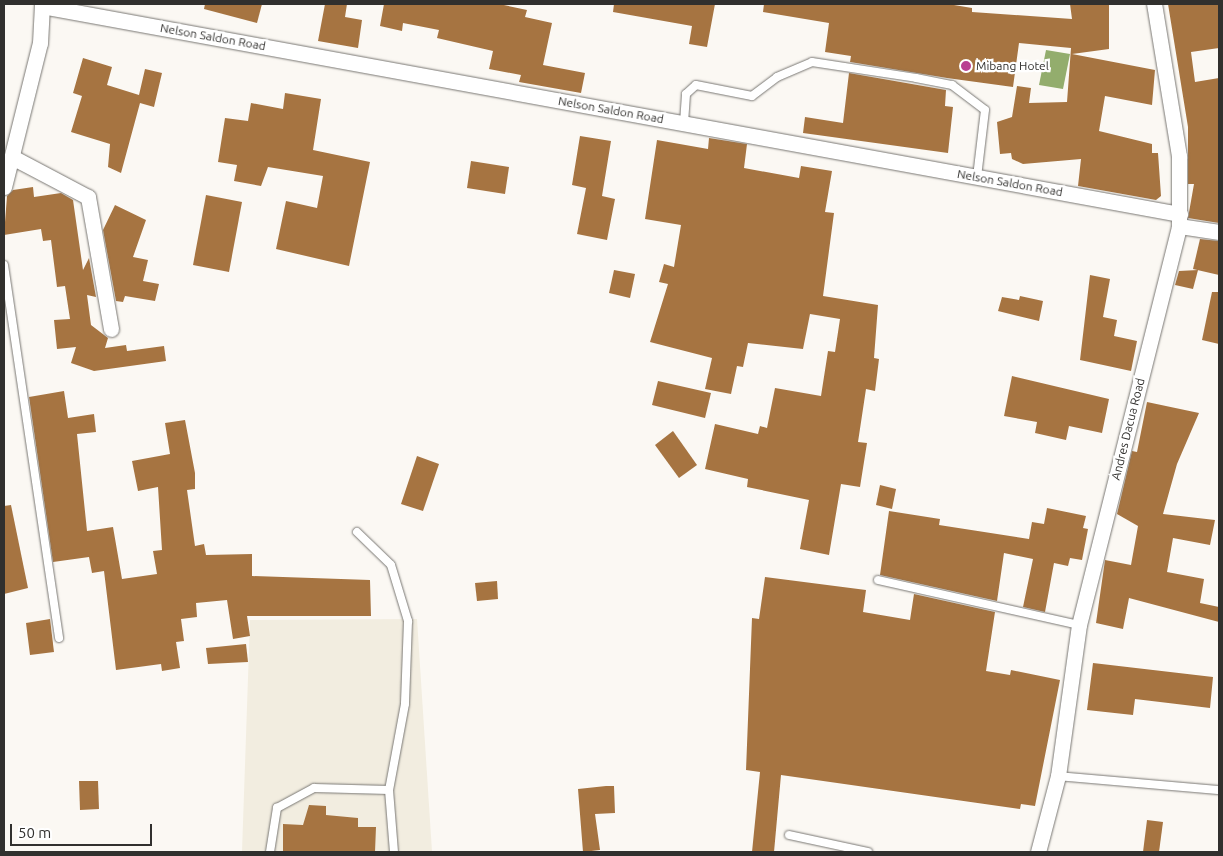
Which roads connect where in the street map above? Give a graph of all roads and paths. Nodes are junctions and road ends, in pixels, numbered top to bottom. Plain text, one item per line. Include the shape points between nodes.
1 (1154, 4) edge
2 (42, 5) edge
3 (684, 123) junction
4 (12, 157) junction
5 (977, 177) junction
6 (4, 187) edge
7 (1180, 220) junction
8 (1219, 232) edge
9 (4, 265) edge
10 (111, 329) dead end
11 (357, 532) dead end
12 (878, 580) dead end
13 (1078, 625) junction
14 (59, 638) dead end
15 (1058, 776) junction
16 (389, 790) junction
17 (1219, 790) edge
18 (788, 835) dead end
19 (270, 852) edge
20 (394, 852) edge
21 (868, 852) edge
22 (1038, 852) edge

1 - 7 street, Andres Dacua Road via 1179,156
2 - 3 street, Nelson Saldon Road
2 - 4 street via 40,43
3 - 5 street, Nelson Saldon Road
3 - 5 lane via 686,94 696,85 752,96 777,77 812,62 925,80 952,85 984,110
4 - 6 street
4 - 10 street via 88,197
5 - 7 street, Nelson Saldon Road
7 - 8 street, Nelson Saldon Road
7 - 13 street, Andres Dacua Road
9 - 14 lane
11 - 16 lane via 391,565 408,621 404,704
12 - 13 lane
13 - 15 street, Andres Dacua Road
15 - 17 lane
15 - 22 street, Andres Dacua Road
16 - 19 lane via 314,788 276,808
16 - 20 lane
18 - 21 lane

